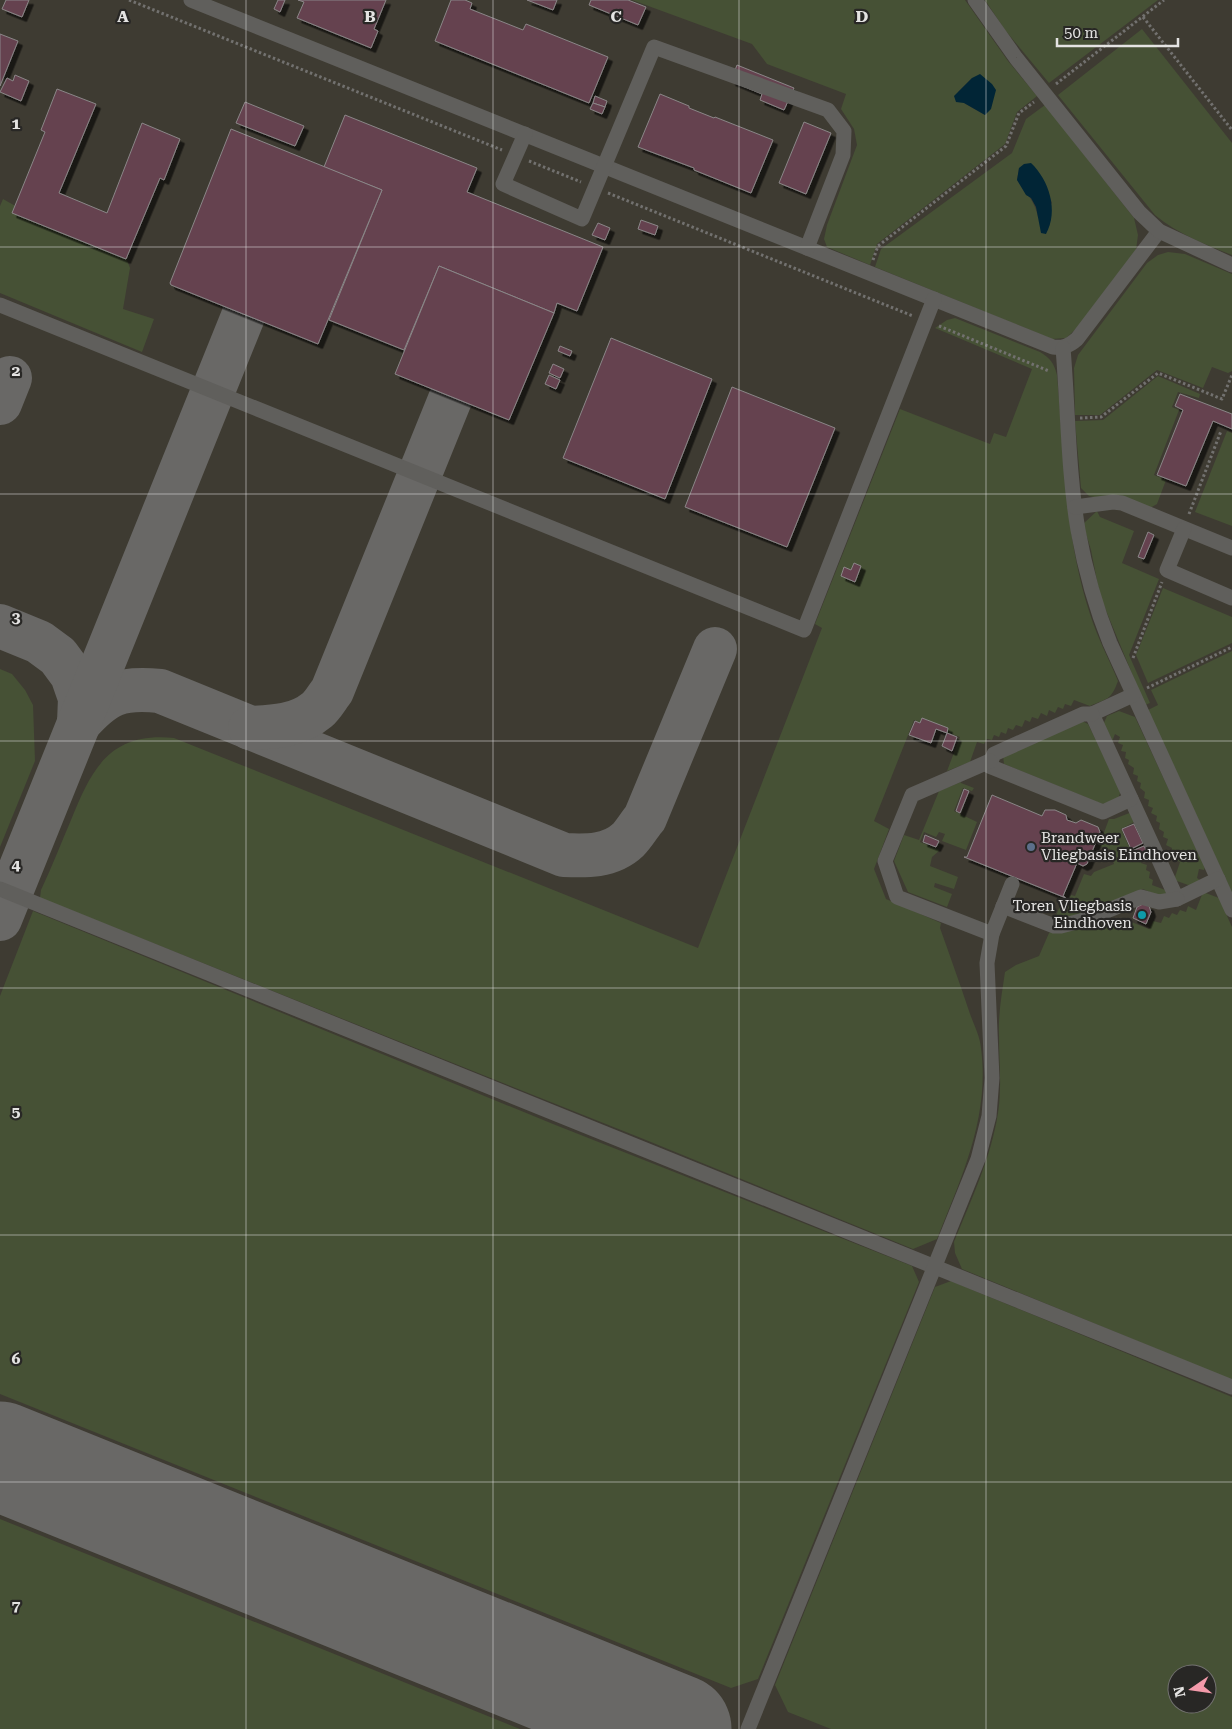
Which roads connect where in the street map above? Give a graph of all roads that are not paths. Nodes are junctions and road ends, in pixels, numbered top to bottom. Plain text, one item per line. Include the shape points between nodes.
1 (191, 0) edge
2 (975, 0) edge
3 (525, 134) junction
4 (605, 167) junction
5 (1159, 232) junction
6 (807, 248) junction
7 (1232, 265) edge
8 (934, 299) junction
9 (0, 305) edge
10 (1063, 348) junction
11 (1075, 507) junction
12 (1184, 529) junction
13 (1232, 548) edge
14 (1232, 598) edge
15 (1133, 695) junction
16 (1092, 714) junction
17 (990, 761) junction
18 (1131, 799) junction
19 (1218, 879) junction
20 (1012, 884) dead end
21 (0, 889) edge
22 (1177, 899) junction
23 (1003, 906) junction
24 (1232, 910) edge
25 (992, 934) junction
26 (935, 1266) junction
27 (1232, 1387) edge
28 (748, 1729) edge

1 - 3 lane
2 - 5 lane via 1016,58 1139,212
3 - 4 lane
3 - 4 lane via 503,184 582,219
4 - 6 lane
4 - 6 lane via 654,47 828,110 844,131 844,155
5 - 7 lane
5 - 10 lane via 1077,339
6 - 8 lane
8 - 9 lane via 804,630
8 - 10 lane via 1053,347
10 - 11 lane
11 - 12 lane via 1122,503
11 - 15 lane via 1097,611
12 - 13 lane
12 - 14 lane via 1167,570
15 - 16 lane
15 - 19 lane
16 - 17 lane via 1083,714 994,754
16 - 18 lane
17 - 18 lane via 989,766 1103,812
17 - 25 lane via 912,795 885,861 897,897
18 - 22 lane
19 - 22 lane
19 - 24 lane
20 - 23 lane
21 - 26 lane
22 - 23 lane via 1159,902 1141,896 1061,926
23 - 25 lane
25 - 26 lane via 988,963 992,1078 989,1116 978,1159
26 - 27 lane
26 - 28 lane

